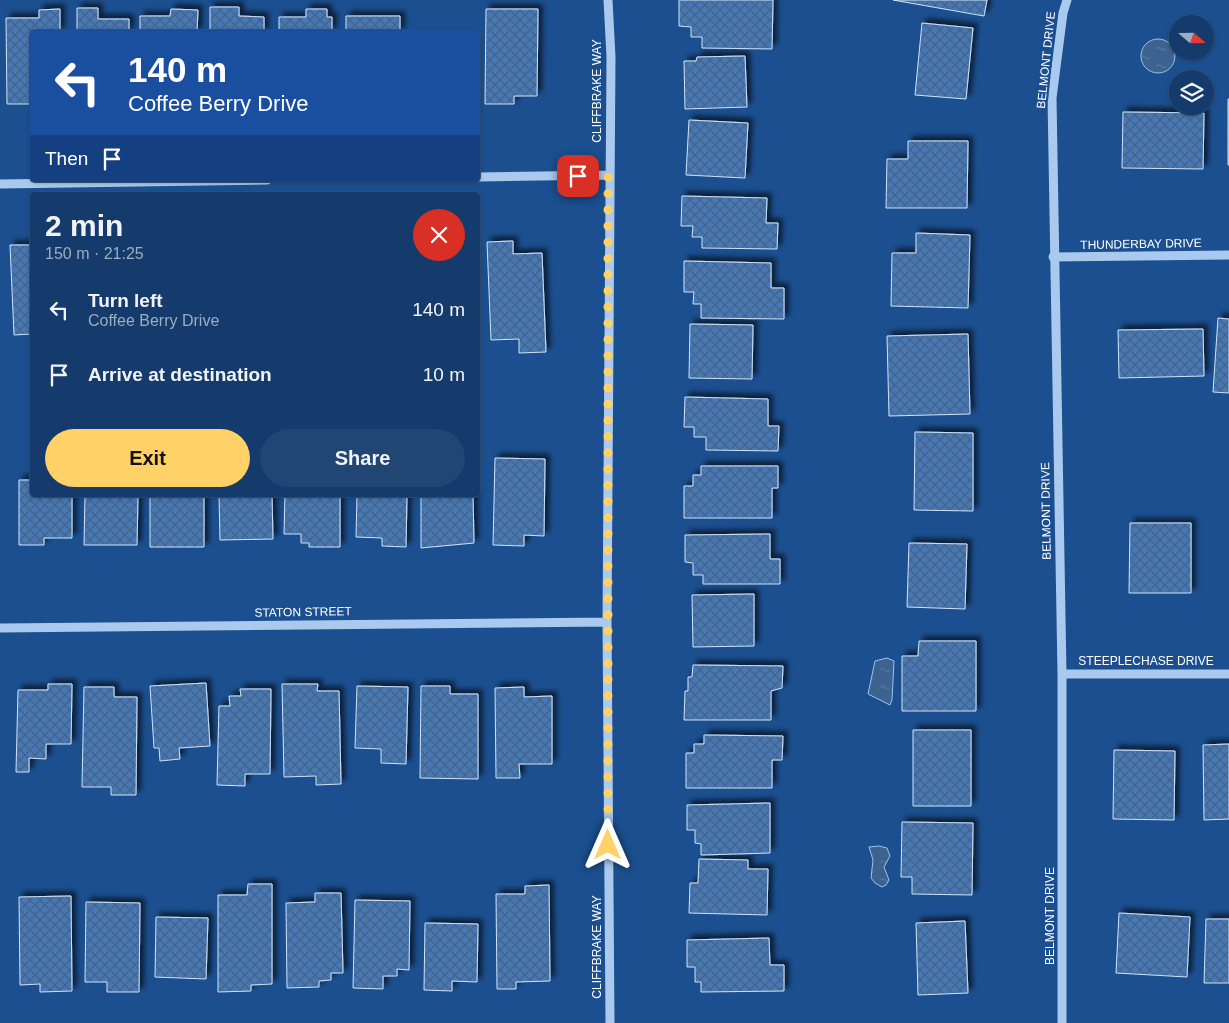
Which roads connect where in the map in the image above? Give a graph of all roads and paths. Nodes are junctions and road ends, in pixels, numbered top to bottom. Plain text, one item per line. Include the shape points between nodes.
1 (608, 0) edge
2 (1067, 0) edge
3 (608, 175) junction
4 (480, 177) edge
5 (134, 182) edge
6 (0, 184) edge
7 (1229, 255) edge
8 (1053, 257) junction
9 (607, 622) junction
10 (0, 628) edge
11 (1062, 674) junction
12 (1229, 674) edge
13 (610, 1023) edge
14 (1062, 1023) edge

1 - 3 street, CLIFFBRAKE WAY via 611,57
2 - 8 street, BELMONT DRIVE via 1062,13 1052,98
3 - 4 street
3 - 9 street, CLIFFBRAKE WAY
5 - 6 street
7 - 8 street, THUNDERBAY DRIVE
8 - 11 street, BELMONT DRIVE
9 - 10 street, STATON STREET
9 - 13 street, CLIFFBRAKE WAY
11 - 12 street, STEEPLECHASE DRIVE
11 - 14 street, BELMONT DRIVE

